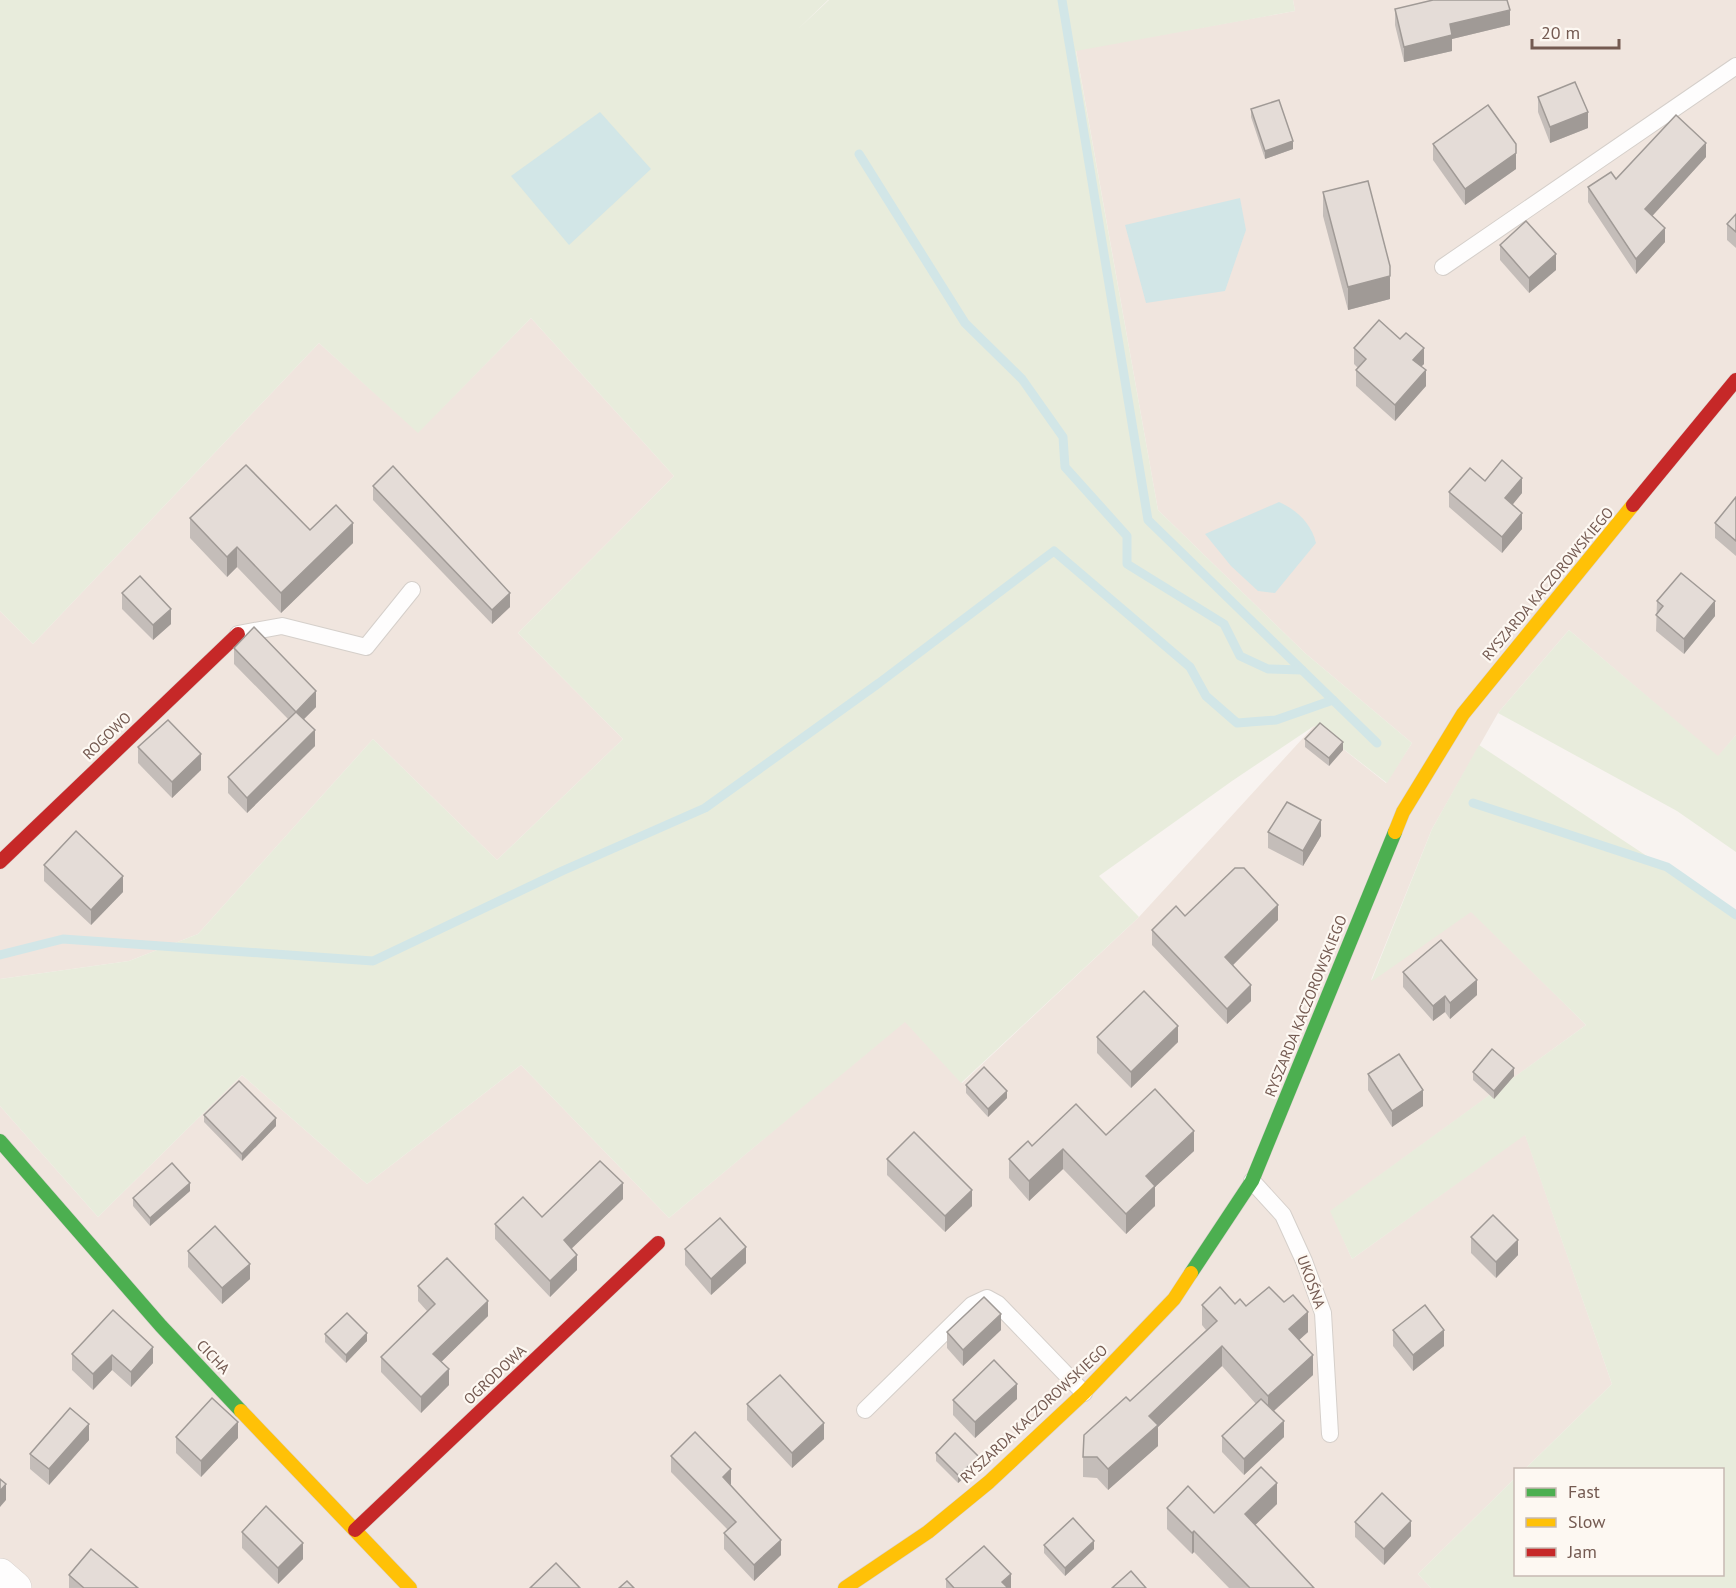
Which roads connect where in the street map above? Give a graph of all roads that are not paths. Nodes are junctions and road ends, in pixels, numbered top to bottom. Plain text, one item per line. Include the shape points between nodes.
1 (1736, 66) edge
2 (1443, 267) dead end
3 (1736, 380) edge
4 (412, 590) dead end
5 (238, 634) joint
6 (0, 862) edge
7 (0, 1141) edge
8 (1252, 1181) junction
9 (658, 1243) dead end
10 (1084, 1393) junction
11 (865, 1410) dead end
12 (1330, 1434) dead end
13 (355, 1530) junction
14 (0, 1575) edge
15 (15, 1588) edge
16 (410, 1588) edge
17 (845, 1588) edge

1 - 2 lane
3 - 8 street, RYSZARDA KACZOROWSKIEGO via 1463,714 1403,812
4 - 5 lane via 366,647 282,626
5 - 6 street, ROGOWO
7 - 13 street, CICHA via 161,1326
8 - 10 street, RYSZARDA KACZOROWSKIEGO via 1174,1299
8 - 12 lane, UKOŚNA via 1283,1215 1323,1313
9 - 13 street, OGRODOWA
10 - 11 lane via 998,1304 987,1298 972,1305
10 - 17 street, RYSZARDA KACZOROWSKIEGO via 989,1482 928,1532
13 - 16 street, CICHA
14 - 15 street

